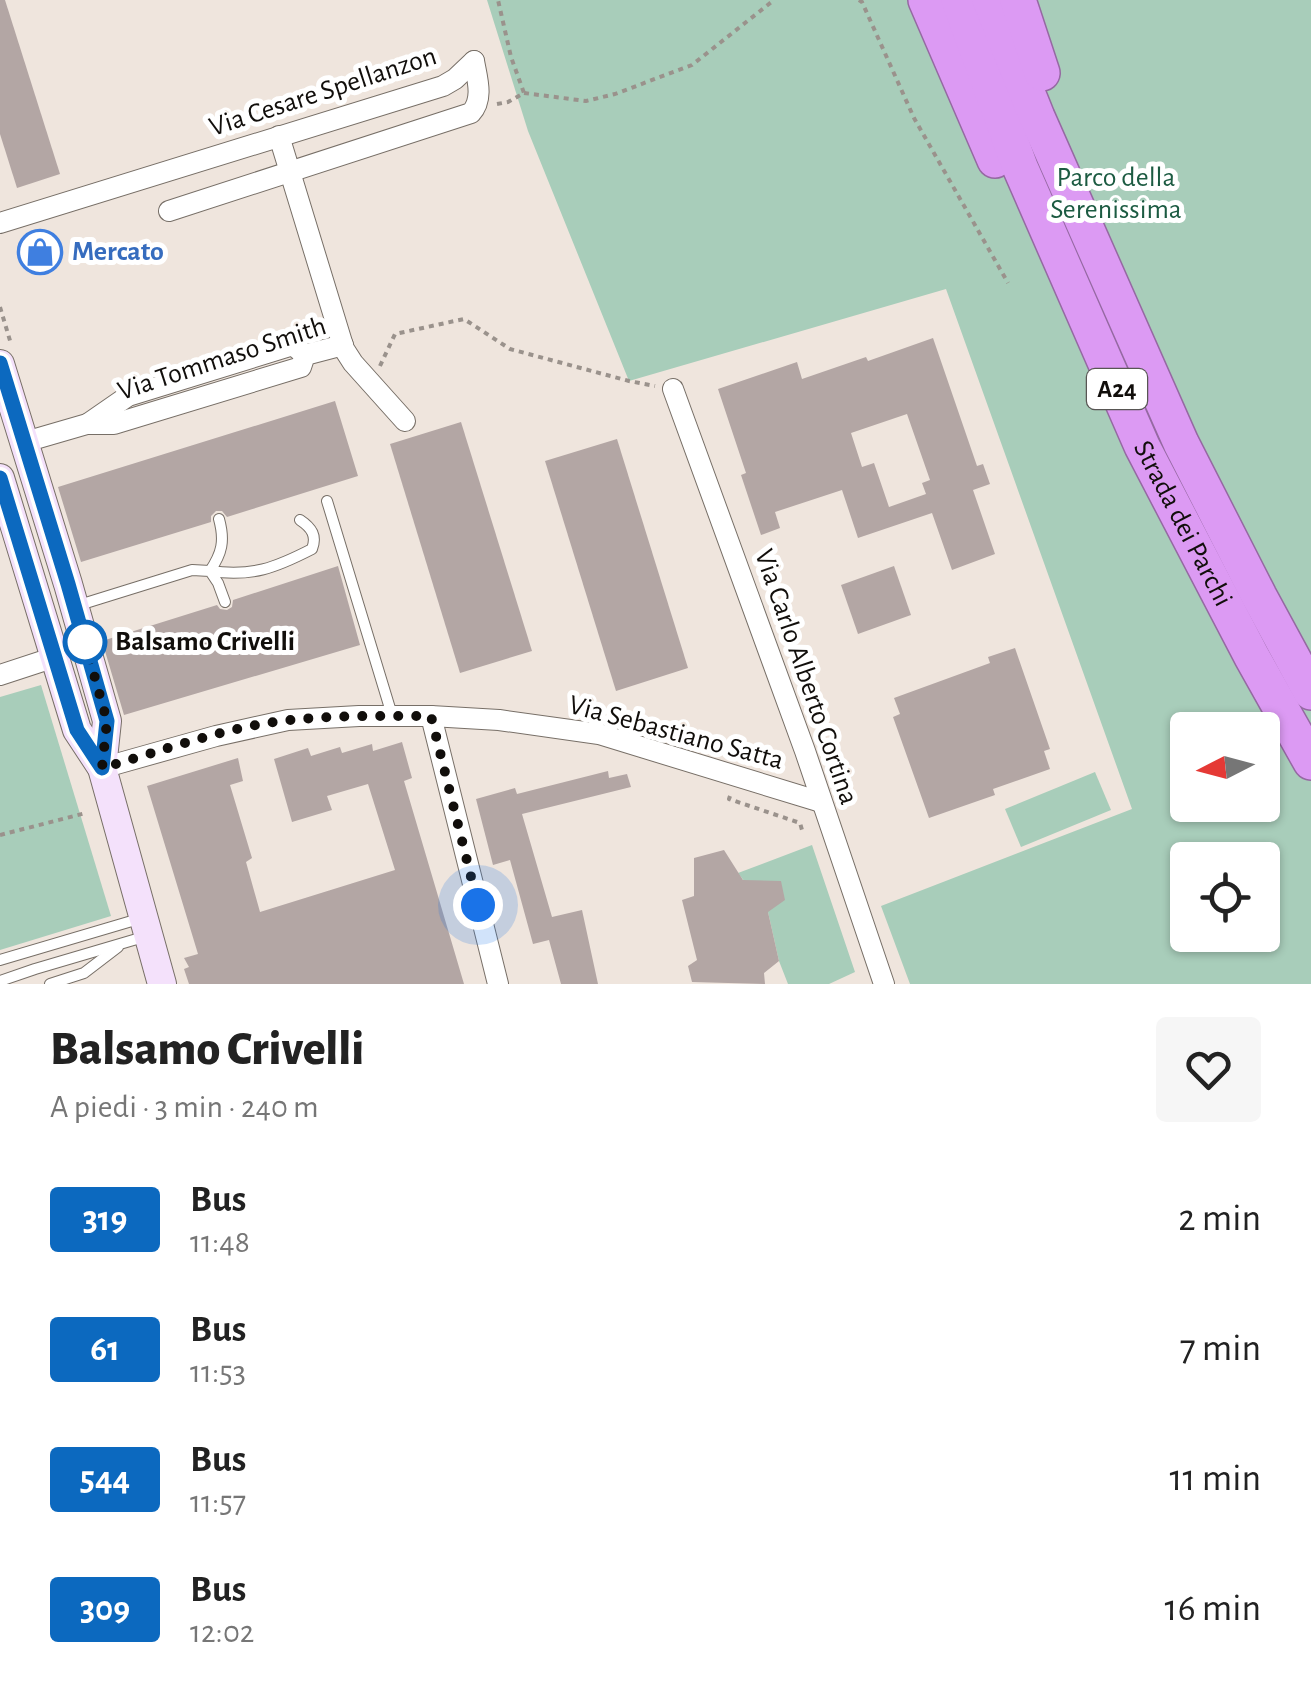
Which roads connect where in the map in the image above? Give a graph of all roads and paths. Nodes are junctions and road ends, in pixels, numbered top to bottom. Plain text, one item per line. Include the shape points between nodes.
1 (498, 0) edge
2 (774, 0) edge
3 (859, 0) edge
4 (926, 0) edge
5 (960, 0) edge
6 (990, 0) edge
7 (1018, 0) edge
8 (524, 93) junction
9 (477, 106) junction
10 (279, 136) junction
11 (290, 172) junction
12 (169, 211) dead end
13 (0, 223) edge
14 (1008, 284) dead end
15 (1115, 292) junction
16 (343, 345) junction
17 (0, 364) edge
18 (372, 384) junction
19 (673, 389) joint
20 (404, 421) dead end
21 (25, 442) junction
22 (1142, 446) junction
23 (0, 478) edge
24 (327, 501) dead end
25 (219, 519) dead end
26 (300, 520) dead end
27 (210, 571) junction
28 (1258, 596) junction
29 (225, 602) dead end
30 (75, 607) junction
31 (55, 657) junction
32 (1311, 666) edge
33 (0, 675) edge
34 (1311, 692) edge
35 (392, 716) junction
36 (431, 716) junction
37 (760, 753) dead end
38 (744, 755) dead end
39 (1311, 762) edge
40 (102, 768) junction
41 (730, 796) dead end
42 (821, 802) junction
43 (86, 813) dead end
44 (804, 829) dead end
45 (0, 835) edge
46 (138, 932) junction
47 (0, 960) edge
48 (0, 982) edge
49 (50, 984) edge
50 (162, 984) edge
51 (498, 984) edge
52 (884, 984) edge

1 - 8 path
2 - 8 path via 692,65 615,94 586,101
3 - 14 path via 914,118
4 - 22 highway via 1067,318
5 - 22 highway, Strada dei Parchi / A24 via 1020,167
6 - 15 highway, Strada dei Parchi / A24
7 - 15 highway
8 - 9 path
9 - 10 street, Via Cesare Spellanzon via 474,61 444,86
9 - 11 street via 467,115
10 - 11 street
10 - 13 street, Via Cesare Spellanzon
11 - 12 street
11 - 16 street
15 - 28 highway, Strada dei Parchi / A24
16 - 18 street, Via Tommaso Smith
16 - 21 street, Via Tommaso Smith via 306,355 301,367 114,424 87,424
17 - 21 street
18 - 19 path via 395,334 464,319 510,349
18 - 20 street, Via Tommaso Smith
19 - 42 street, Via Carlo Alberto Cortina
21 - 30 street
22 - 39 highway, Strada dei Parchi / A24
23 - 31 street
24 - 35 lane
25 - 27 lane via 221,553
26 - 27 lane via 310,527 312,550 265,570
27 - 29 lane
27 - 30 lane via 192,570
28 - 32 lane
28 - 34 highway, Strada dei Parchi / A24
30 - 40 street via 107,721
31 - 33 street
31 - 40 street via 77,730
35 - 36 street, Via Sebastiano Satta
35 - 40 street, Via Sebastiano Satta via 278,722
36 - 42 street, Via Sebastiano Satta via 599,734
36 - 51 street
37 - 38 path
40 - 46 street
41 - 44 path
42 - 52 street, Via Carlo Alberto Cortina
43 - 45 path
46 - 47 lane
46 - 48 lane
46 - 49 lane via 84,972
46 - 50 street

